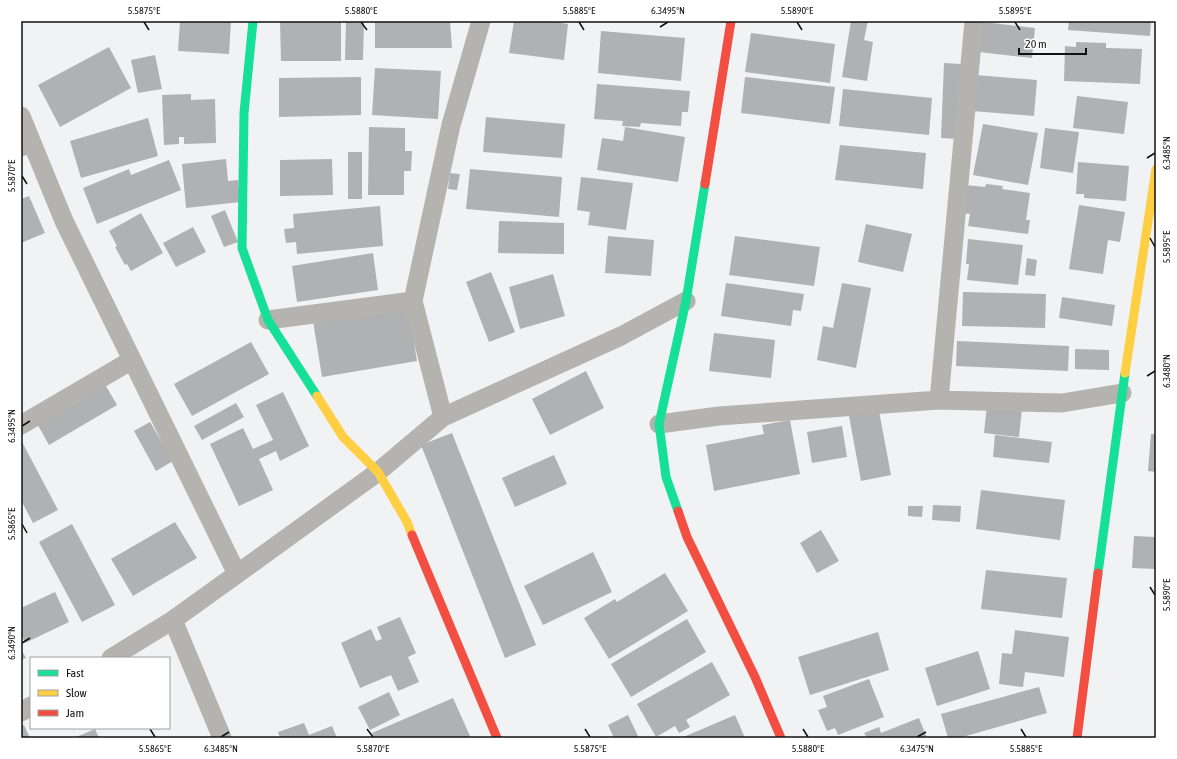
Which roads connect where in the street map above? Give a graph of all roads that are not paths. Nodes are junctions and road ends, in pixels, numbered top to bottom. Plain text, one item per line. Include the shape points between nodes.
1 (253, 21) edge
2 (481, 21) edge
3 (731, 21) edge
4 (974, 21) edge
5 (21, 116) edge
6 (1156, 169) edge
7 (1152, 207) edge
8 (414, 301) junction
9 (686, 301) junction
10 (268, 320) junction
11 (132, 360) junction
12 (1122, 393) junction
13 (939, 400) junction
14 (443, 417) junction
15 (659, 424) junction
16 (21, 425) edge
17 (378, 472) junction
18 (237, 574) junction
19 (174, 620) junction
20 (112, 657) edge
21 (30, 707) edge
22 (21, 712) edge
23 (222, 738) edge
24 (497, 738) edge
25 (781, 738) edge
26 (1077, 738) edge

1 - 10 street via 244,113 242,248
2 - 8 street via 451,125
3 - 9 street
4 - 13 street
5 - 11 street via 64,221
6 - 7 street
7 - 12 street
8 - 10 street
8 - 14 street
9 - 14 street via 621,336
9 - 15 street
10 - 17 street via 343,437
11 - 16 street
11 - 18 street
12 - 13 street via 1062,403
12 - 26 street
13 - 15 street via 719,416
14 - 17 street
15 - 25 street via 666,477 687,537 755,677
17 - 18 street
17 - 24 street via 407,522
18 - 19 street
19 - 20 street
19 - 23 street
21 - 22 street

